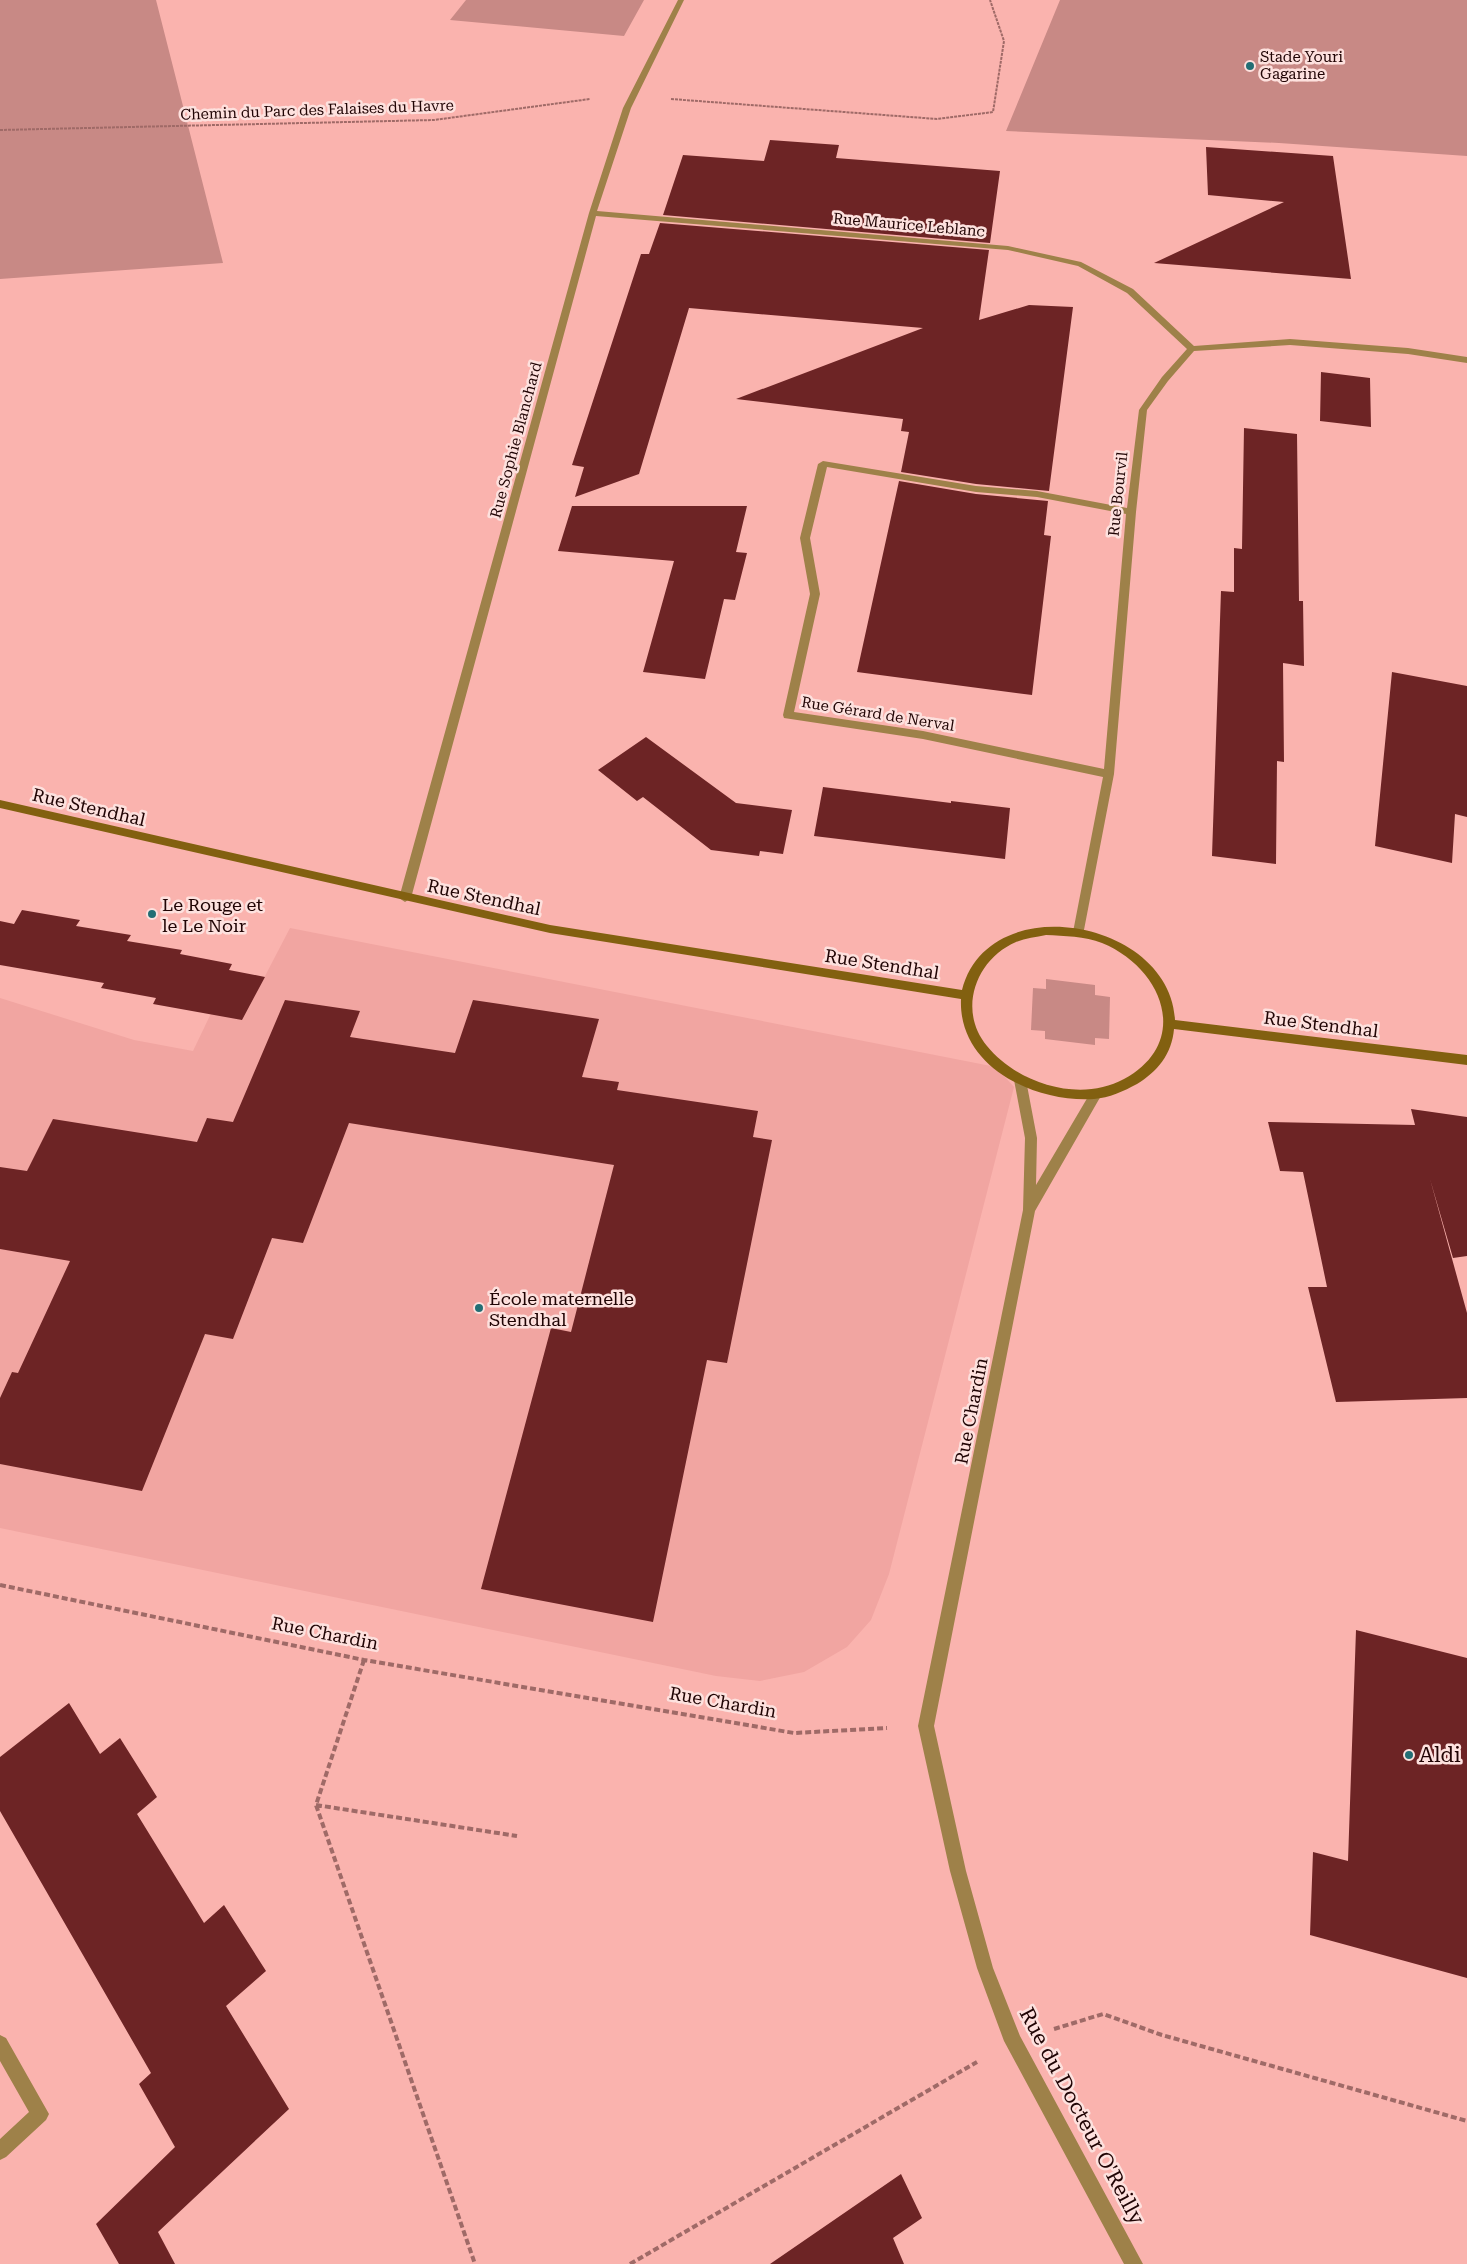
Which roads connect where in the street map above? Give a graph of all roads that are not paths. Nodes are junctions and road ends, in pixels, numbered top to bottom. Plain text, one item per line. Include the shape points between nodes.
1 (681, 0) edge
2 (593, 213) junction
3 (1192, 349) junction
4 (1467, 360) edge
5 (1131, 512) junction
6 (1109, 774) junction
7 (0, 804) edge
8 (405, 898) junction
9 (1079, 932) junction
10 (966, 995) junction
11 (1170, 1024) junction
12 (1467, 1060) edge
13 (1020, 1080) junction
14 (1096, 1094) junction
15 (1029, 1210) junction
16 (926, 1726) joint
17 (0, 2044) edge
18 (0, 2151) edge
19 (1134, 2264) edge

1 - 2 street, Rue Sophie Blanchard via 632,96
2 - 3 street, Rue Maurice Leblanc via 1008,248 1081,264 1130,291
2 - 8 street, Rue Sophie Blanchard
3 - 4 street via 1290,342 1408,350
3 - 5 street, Rue Bourvil via 1143,410
5 - 6 street, Rue Bourvil
5 - 6 street, Rue Gérard de Nerval via 1037,494 976,489 823,464 805,538 815,594 788,715 923,735
6 - 9 street, Rue Bourvil
7 - 8 street, Rue Stendhal
8 - 10 street, Rue Stendhal via 550,929
9 - 10 street via 1046,931 1017,937 992,951 974,971
9 - 11 street via 1107,941 1133,956 1153,976 1166,998
10 - 13 street via 968,1020 978,1042 995,1064
11 - 12 street, Rue Stendhal
11 - 14 street via 1165,1048 1149,1069 1126,1086
13 - 14 street via 1044,1090 1070,1095
13 - 15 street, Rue Chardin via 1031,1138
14 - 15 street, Rue Chardin
15 - 16 street, Rue Chardin
16 - 19 street, Rue du Docteur O'Reilly via 958,1871 982,1959 1013,2041
17 - 18 street via 40,2114

